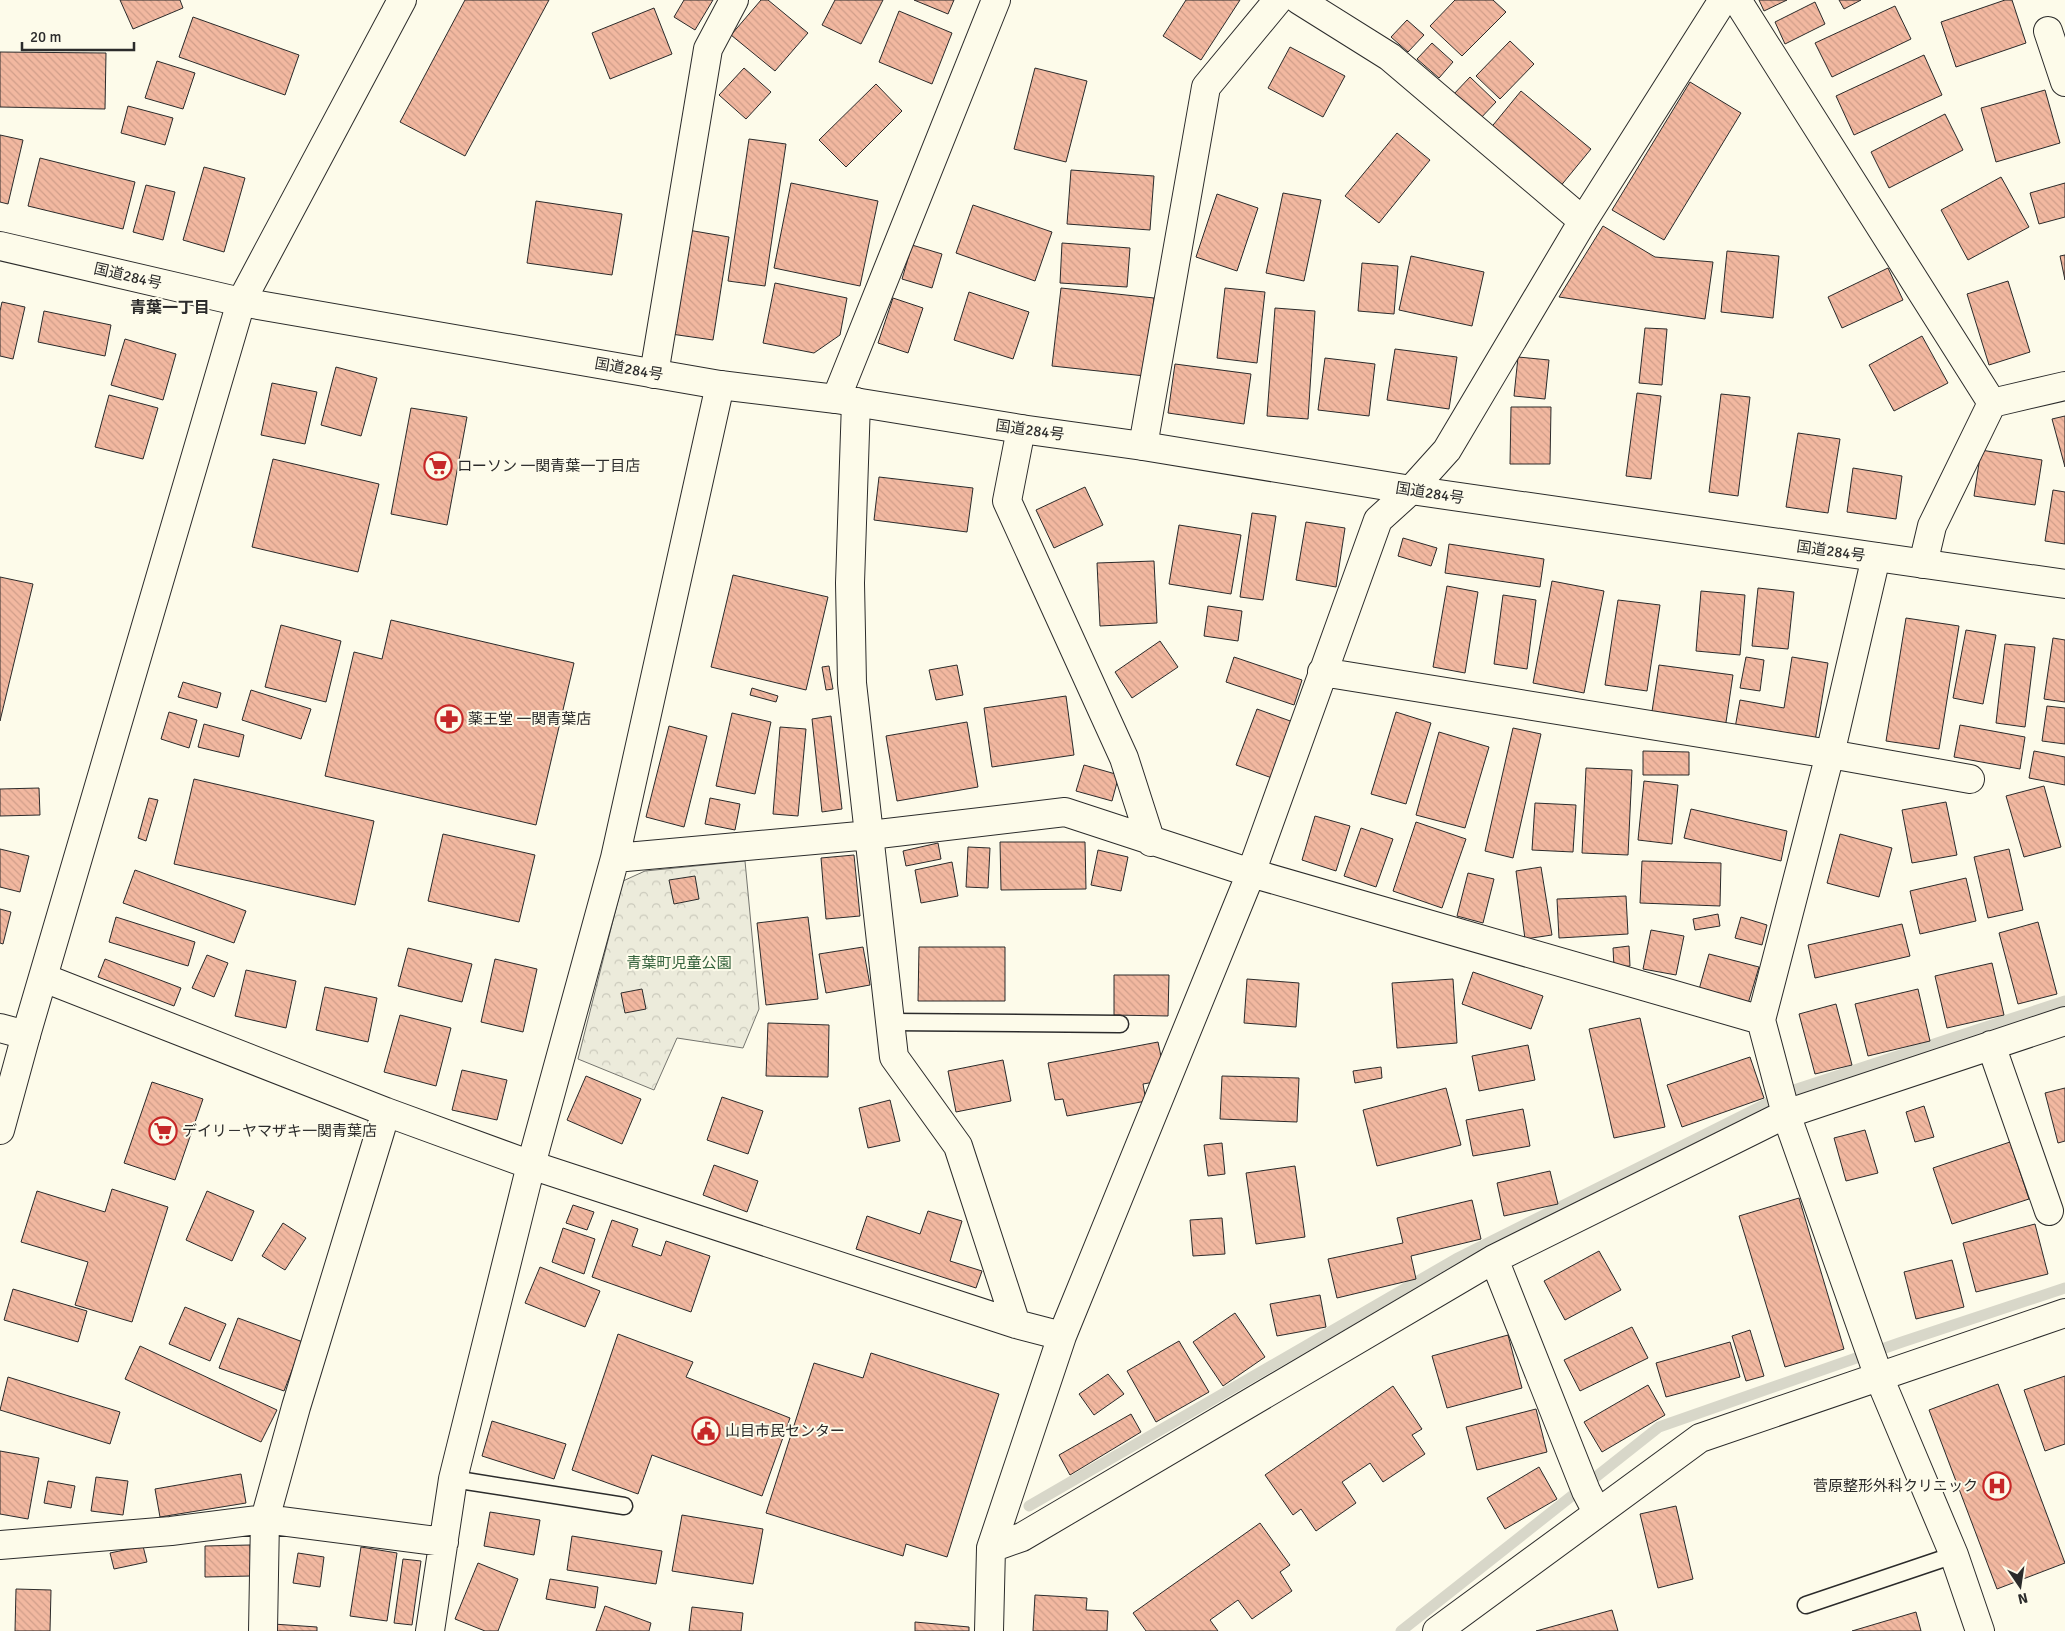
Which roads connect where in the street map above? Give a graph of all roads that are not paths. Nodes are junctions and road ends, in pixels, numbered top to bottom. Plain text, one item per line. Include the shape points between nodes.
1 (402, 0) edge
2 (734, 0) edge
3 (996, 0) edge
4 (1278, 0) edge
5 (1299, 0) edge
6 (1723, 0) edge
7 (1737, 0) edge
8 (2048, 31) dead end
9 (2065, 82) edge
10 (1583, 220) junction
11 (0, 246) edge
12 (241, 302) junction
13 (654, 374) junction
14 (720, 385) junction
15 (2065, 386) edge
16 (846, 400) junction
17 (1992, 403) junction
18 (1021, 429) junction
19 (1143, 446) junction
20 (1411, 490) junction
21 (1876, 557) junction
22 (1923, 564) junction
23 (2065, 584) edge
24 (1322, 672) junction
25 (1830, 754) junction
26 (1970, 779) dead end
27 (870, 834) junction
28 (1151, 842) junction
29 (615, 858) junction
30 (1251, 874) junction
31 (44, 978) junction
32 (1760, 1020) junction
33 (2065, 1021) edge
34 (890, 1022) junction
35 (1120, 1024) dead end
36 (0, 1028) edge
37 (26, 1035) junction
38 (1991, 1045) junction
39 (386, 1112) junction
40 (1786, 1114) junction
41 (0, 1130) edge
42 (531, 1165) junction
43 (2049, 1211) dead end
44 (1494, 1259) junction
45 (2065, 1313) edge
46 (1016, 1324) junction
47 (1062, 1336) junction
48 (1879, 1377) junction
49 (453, 1479) junction
50 (624, 1506) dead end
51 (1597, 1512) junction
52 (265, 1519) junction
53 (444, 1542) junction
54 (0, 1545) edge
55 (991, 1548) junction
56 (1954, 1555) junction
57 (1806, 1605) dead end
58 (263, 1631) edge
59 (430, 1631) edge
60 (989, 1631) edge
61 (1437, 1631) edge
62 (1980, 1631) edge

1 - 12 main road
2 - 13 main road via 708,49
3 - 16 main road
4 - 19 main road via 1206,86
5 - 10 main road via 1390,57
6 - 10 main road
7 - 17 main road
8 - 9 main road
10 - 20 main road via 1447,450
11 - 12 main road, 国道284号
12 - 13 main road, 国道284号
12 - 31 main road
13 - 14 main road, 国道284号
14 - 16 main road, 国道284号
14 - 29 main road
15 - 17 main road
16 - 18 main road, 国道284号
16 - 27 main road via 852,683
17 - 22 main road via 1932,526
18 - 19 main road, 国道284号
18 - 28 main road via 1007,501 1124,758
19 - 20 main road, 国道284号
20 - 21 main road, 国道284号
20 - 24 main road via 1378,520
21 - 22 main road, 国道284号
21 - 25 main road
22 - 23 main road, 国道284号
24 - 25 main road
24 - 30 main road
25 - 26 main road
25 - 32 main road
27 - 28 main road via 1065,812
27 - 29 main road
27 - 34 main road
28 - 30 main road
29 - 42 main road
30 - 32 main road
30 - 47 main road
31 - 37 main road
31 - 39 main road
32 - 40 main road
33 - 38 main road
34 - 35 lane
34 - 46 main road via 894,1057 958,1146
36 - 37 main road
37 - 41 main road
38 - 40 main road
38 - 43 main road
39 - 42 main road
39 - 52 main road
40 - 44 main road
40 - 48 main road
42 - 46 main road
42 - 49 main road
44 - 51 main road
44 - 55 main road via 1022,1538
45 - 48 main road
46 - 47 main road
47 - 55 main road
48 - 51 main road via 1700,1438
48 - 56 main road
49 - 50 lane
49 - 53 main road
51 - 61 main road
52 - 53 main road
52 - 54 main road via 172,1531
52 - 58 main road
53 - 59 main road
55 - 60 main road
56 - 57 lane
56 - 62 main road

